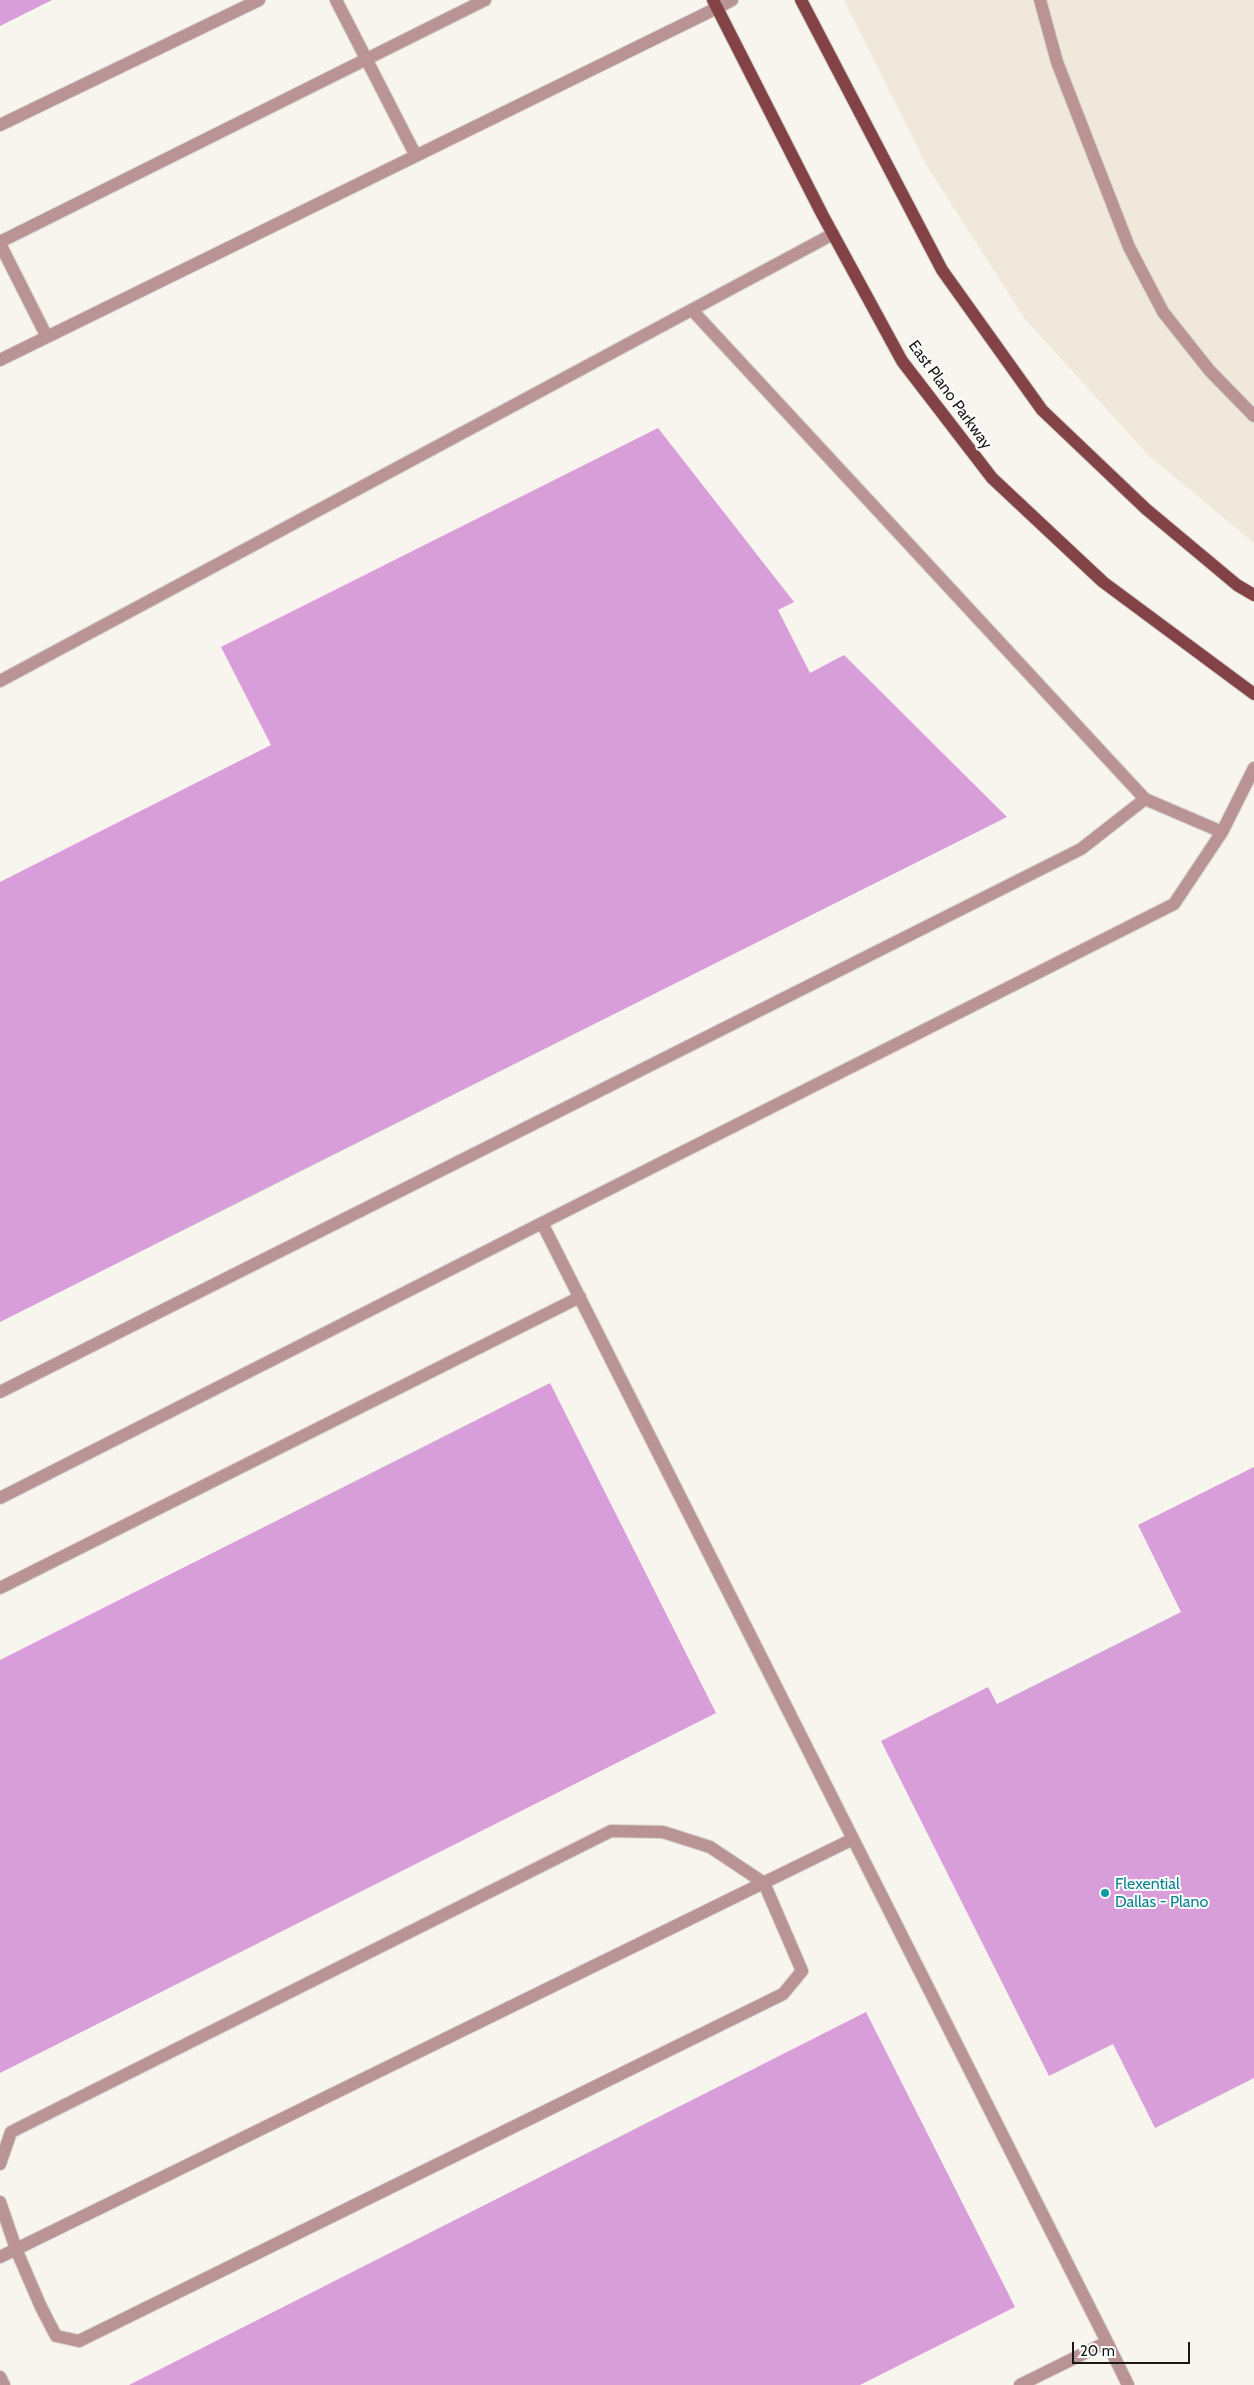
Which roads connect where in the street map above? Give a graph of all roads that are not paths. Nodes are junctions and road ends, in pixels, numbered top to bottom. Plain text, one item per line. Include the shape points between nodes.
1 (259, 0) edge
2 (336, 0) edge
3 (485, 0) edge
4 (732, 0) edge
5 (801, 0) edge
6 (1040, 0) edge
7 (715, 4) edge
8 (366, 59) junction
9 (0, 126) edge
10 (416, 156) junction
11 (833, 234) junction
12 (0, 243) edge
13 (692, 310) junction
14 (47, 337) junction
15 (0, 360) edge
16 (1254, 416) edge
17 (1254, 595) edge
18 (0, 681) edge
19 (1254, 694) edge
20 (1254, 768) edge
21 (1145, 799) junction
22 (1222, 832) junction
23 (542, 1223) junction
24 (580, 1297) junction
25 (0, 1392) edge
26 (0, 1498) edge
27 (0, 1588) edge
28 (853, 1839) junction
29 (764, 1883) junction
30 (0, 2164) edge
31 (0, 2202) edge
32 (16, 2249) junction
33 (0, 2257) edge
34 (1107, 2342) junction
35 (0, 2377) edge
36 (4, 2385) edge
37 (1020, 2385) edge
38 (1128, 2385) edge

1 - 9 street
2 - 8 street
3 - 8 street
4 - 7 street
5 - 17 main road via 942,270 1042,410 1146,509 1237,585
6 - 16 street via 1057,62 1129,247 1163,312 1210,371
7 - 10 street
7 - 11 main road, East Plano Parkway
8 - 10 street
8 - 12 street
10 - 14 street
11 - 13 street
11 - 19 main road, East Plano Parkway via 902,361 992,478 1103,582
12 - 14 street
13 - 18 street
13 - 21 street
14 - 15 street
20 - 22 street
21 - 22 street
21 - 25 street via 1081,849
22 - 23 street via 1174,904
23 - 24 street
23 - 26 street
24 - 27 street
24 - 28 street
28 - 29 street
28 - 34 street
29 - 30 street via 710,1846 663,1832 611,1831 11,2132
29 - 32 street
29 - 32 street via 802,1971 783,1994 79,2341 56,2336
31 - 32 street
32 - 33 street
34 - 37 street
34 - 38 street
35 - 36 street

